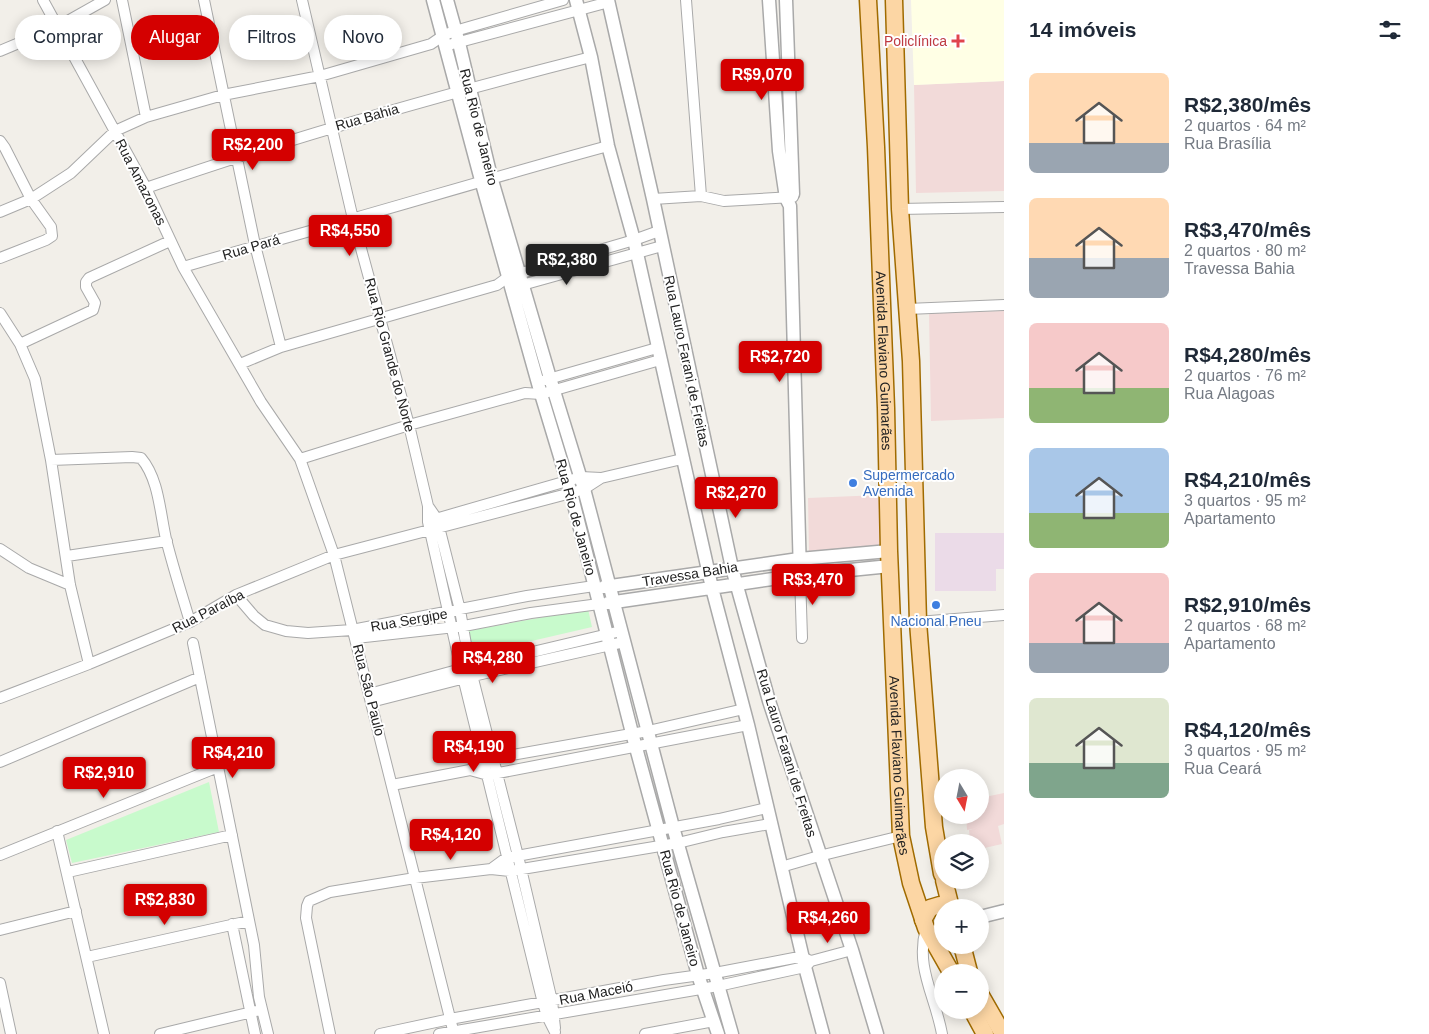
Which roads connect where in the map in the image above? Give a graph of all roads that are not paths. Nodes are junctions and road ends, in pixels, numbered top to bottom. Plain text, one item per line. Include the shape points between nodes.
1 (43, 0) edge
2 (105, 0) edge
3 (122, 0) edge
4 (204, 0) edge
5 (302, 0) edge
6 (433, 0) edge
7 (447, 0) edge
8 (563, 0) edge
9 (686, 0) edge
10 (769, 0) edge
11 (786, 0) edge
12 (868, 0) edge
13 (894, 0) edge
14 (608, 1) edge
15 (577, 5) edge
16 (51, 15) edge
17 (78, 15) edge
18 (451, 39) junction
19 (15, 45) edge
20 (0, 51) edge
21 (591, 57) junction
22 (75, 60) edge
23 (320, 76) junction
24 (464, 90) junction
25 (223, 95) junction
26 (146, 116) junction
27 (333, 127) junction
28 (115, 131) junction
29 (0, 142) edge
30 (608, 146) junction
31 (785, 151) junction
32 (237, 156) junction
33 (486, 179) junction
34 (146, 188) junction
35 (701, 196) junction
36 (653, 199) junction
37 (31, 200) junction
38 (790, 200) junction
39 (1004, 206) edge
40 (900, 209) junction
41 (0, 212) edge
42 (354, 219) junction
43 (659, 231) junction
44 (170, 241) junction
45 (255, 245) junction
46 (662, 246) junction
47 (634, 247) junction
48 (0, 258) edge
49 (183, 267) junction
50 (516, 281) junction
51 (1004, 304) edge
52 (907, 309) junction
53 (0, 312) edge
54 (379, 318) junction
55 (20, 344) junction
56 (281, 347) junction
57 (659, 354) junction
58 (884, 360) junction
59 (911, 362) junction
60 (240, 364) junction
61 (546, 386) junction
62 (912, 407) junction
63 (886, 408) junction
64 (409, 425) junction
65 (300, 459) junction
66 (682, 459) junction
67 (51, 460) junction
68 (582, 483) junction
69 (570, 487) junction
70 (434, 525) junction
71 (167, 541) junction
72 (0, 549) edge
73 (334, 555) junction
74 (67, 556) junction
75 (890, 558) junction
76 (799, 559) junction
77 (732, 568) junction
78 (709, 571) junction
79 (800, 575) junction
80 (70, 585) junction
81 (737, 585) junction
82 (594, 586) junction
83 (610, 587) junction
84 (712, 588) junction
85 (236, 595) junction
86 (527, 596) junction
87 (614, 603) junction
88 (599, 604) junction
89 (460, 610) junction
90 (448, 612) junction
91 (531, 613) junction
92 (1004, 615) edge
93 (190, 622) junction
94 (918, 622) junction
95 (464, 626) junction
96 (452, 627) junction
97 (354, 634) junction
98 (622, 637) junction
99 (802, 638) dead end
100 (608, 640) junction
101 (193, 642) dead end
102 (89, 664) junction
103 (467, 673) junction
104 (200, 677) junction
105 (0, 698) edge
106 (370, 698) junction
107 (744, 709) junction
108 (698, 719) junction
109 (748, 725) junction
110 (648, 731) junction
111 (632, 733) junction
112 (702, 734) junction
113 (651, 744) junction
114 (636, 747) junction
115 (539, 749) junction
116 (489, 759) junction
117 (0, 762) edge
118 (542, 764) junction
119 (218, 767) junction
120 (470, 770) junction
121 (492, 774) junction
122 (392, 785) junction
123 (767, 808) junction
124 (719, 819) junction
125 (503, 821) junction
126 (770, 824) junction
127 (673, 827) junction
128 (658, 830) junction
129 (58, 832) junction
130 (724, 832) junction
131 (935, 834) edge
132 (232, 835) junction
133 (902, 836) junction
134 (678, 843) junction
135 (664, 845) junction
136 (0, 855) edge
137 (518, 856) junction
138 (819, 856) junction
139 (506, 858) junction
140 (781, 867) junction
141 (491, 869) junction
142 (516, 870) junction
143 (68, 872) junction
144 (415, 878) junction
145 (934, 907) edge
146 (76, 911) junction
147 (1004, 911) edge
148 (989, 915) edge
149 (249, 921) junction
150 (232, 924) junction
151 (0, 930) edge
152 (931, 930) edge
153 (852, 950) junction
154 (87, 957) junction
155 (807, 962) junction
156 (948, 964) edge
157 (698, 975) junction
158 (664, 980) junction
159 (716, 980) junction
160 (0, 983) edge
161 (703, 988) junction
162 (616, 990) junction
163 (668, 994) junction
164 (548, 1002) junction
165 (619, 1002) junction
166 (262, 1010) junction
167 (989, 1010) edge
168 (250, 1012) junction
169 (551, 1016) junction
170 (450, 1019) junction
171 (976, 1019) edge
172 (714, 1021) junction
173 (675, 1031) edge
174 (454, 1033) edge
175 (555, 1033) edge
176 (11, 1034) edge
177 (104, 1034) edge
178 (160, 1034) edge
179 (254, 1034) edge
180 (268, 1034) edge
181 (330, 1034) edge
182 (380, 1034) edge
183 (439, 1034) edge
184 (645, 1034) edge
185 (718, 1034) edge
186 (732, 1034) edge
187 (823, 1034) edge
188 (877, 1034) edge
189 (942, 1034) edge
190 (984, 1034) edge
191 (1003, 1034) edge

1 - 16 street, Rua Amazonas
2 - 17 street
3 - 26 street
4 - 25 street
5 - 23 street, Rua Rio Grande do Norte
6 - 18 street, Rua Rio de Janeiro
7 - 18 street, Rua Rio de Janeiro
8 - 18 street
9 - 35 street
10 - 31 street
11 - 31 street
12 - 58 main road, Avenida Flaviano Guimarães
13 - 40 main road, Avenida Flaviano Guimarães
14 - 15 street
14 - 36 street, Rua Lauro Farani de Freitas
15 - 18 street
15 - 21 street, Rua Lauro Farani de Freitas
18 - 23 street
18 - 24 street, Rua Rio de Janeiro
19 - 20 street
21 - 24 street, Rua Bahia
21 - 30 street, Rua Lauro Farani de Freitas
22 - 28 street, Rua Amazonas
23 - 25 street
23 - 27 street, Rua Rio Grande do Norte
24 - 27 street, Rua Bahia
24 - 33 street, Rua Rio de Janeiro
25 - 26 street
25 - 32 street
26 - 28 street
27 - 32 street, Rua Bahia
27 - 42 street, Rua Rio Grande do Norte
28 - 34 street, Rua Amazonas
28 - 37 street via 71,173
29 - 37 street
30 - 33 street, Rua Pará
30 - 47 street, Rua Lauro Farani de Freitas
31 - 38 street
32 - 34 street, Rua Bahia
32 - 45 street
33 - 42 street, Rua Pará
33 - 50 street, Rua Rio de Janeiro
34 - 44 street, Rua Amazonas
35 - 36 street
35 - 38 street via 724,201
36 - 43 street, Rua Lauro Farani de Freitas
37 - 41 street
37 - 48 street via 51,226 52,236
38 - 76 street
39 - 40 street
40 - 52 main road, Avenida Flaviano Guimarães
42 - 45 street, Rua Pará
42 - 54 street, Rua Rio Grande do Norte
43 - 46 street, Rua Lauro Farani de Freitas
43 - 47 street
44 - 49 street, Rua Amazonas
44 - 55 street via 89,278 86,287 95,303 93,310
45 - 49 street, Rua Pará
45 - 56 street
46 - 47 street
46 - 77 street, Rua Lauro Farani de Freitas
47 - 50 street
47 - 57 street, Rua Lauro Farani de Freitas
49 - 60 street, Rua Amazonas
50 - 54 street
50 - 61 street, Rua Rio de Janeiro
51 - 52 street
52 - 59 main road, Avenida Flaviano Guimarães
53 - 55 street
54 - 56 street
54 - 64 street, Rua Rio Grande do Norte
55 - 67 street via 35,379
56 - 60 street
57 - 61 street
57 - 66 street, Rua Lauro Farani de Freitas
58 - 59 main road via 890,368 898,370
58 - 63 main road, Avenida Flaviano Guimarães
59 - 62 main road, Avenida Flaviano Guimarães
60 - 65 street, Rua São Paulo via 261,402
61 - 64 street
61 - 68 street, Rua Rio de Janeiro
61 - 69 street, Rua Rio de Janeiro
62 - 63 main road via 900,399 892,401
62 - 94 main road, Avenida Flaviano Guimarães
63 - 75 main road, Avenida Flaviano Guimarães
64 - 65 street
64 - 70 street, Rua Rio Grande do Norte
65 - 73 street, Rua São Paulo
66 - 68 street
66 - 78 street, Rua Lauro Farani de Freitas
67 - 71 street via 141,458 152,477
67 - 74 street
68 - 69 street
68 - 83 street, Rua Rio de Janeiro
69 - 70 street
69 - 82 street, Rua Rio de Janeiro
70 - 73 street, Rua Paraíba
70 - 89 street, Rua Rio Grande do Norte
70 - 90 street, Rua Rio Grande do Norte
71 - 74 street
71 - 93 street
72 - 80 street via 29,568
73 - 85 street, Rua Paraíba
73 - 97 street, Rua São Paulo
74 - 80 street
75 - 76 street, Travessa Bahia
75 - 79 street, Travessa Bahia
75 - 133 main road, Avenida Flaviano Guimarães
76 - 77 street, Travessa Bahia
76 - 79 street
77 - 78 street, Travessa Bahia
77 - 81 street, Rua Lauro Farani de Freitas
78 - 83 street, Travessa Bahia
78 - 84 street, Rua Lauro Farani de Freitas
79 - 81 street, Travessa Bahia
79 - 99 street
80 - 102 street
81 - 84 street, Travessa Bahia
81 - 138 street, Rua Lauro Farani de Freitas
82 - 83 street, Travessa Bahia
82 - 86 street, Rua Sergipe
82 - 88 street, Rua Rio de Janeiro
83 - 87 street, Rua Rio de Janeiro
84 - 87 street, Travessa Bahia
84 - 107 street, Rua Lauro Farani de Freitas
85 - 93 street, Rua Paraíba
85 - 97 street, Rua Sergipe via 265,625 308,633
86 - 89 street, Rua Sergipe
86 - 91 street
87 - 88 street, Travessa Bahia
87 - 98 street, Rua Rio de Janeiro
88 - 91 street, Rua Sergipe
88 - 100 street, Rua Rio de Janeiro
89 - 90 street, Rua Sergipe
89 - 95 street, Rua Rio Grande do Norte
90 - 96 street, Rua Rio Grande do Norte
90 - 97 street, Rua Sergipe
91 - 95 street, Rua Sergipe
92 - 94 street
93 - 102 street, Rua Paraíba
94 - 131 main road, Avenida Flaviano Guimarães
95 - 96 street, Rua Sergipe
95 - 103 street, Rua Rio Grande do Norte
96 - 97 street, Rua Sergipe
96 - 103 street, Rua Rio Grande do Norte
97 - 106 street, Rua São Paulo
98 - 100 street
98 - 110 street, Rua Rio de Janeiro
100 - 103 street
100 - 111 street, Rua Rio de Janeiro
101 - 104 street
102 - 105 street, Rua Paraíba
103 - 106 street
103 - 116 street, Rua Rio Grande do Norte
104 - 117 street
104 - 119 street
106 - 122 street, Rua São Paulo
107 - 108 street
107 - 109 street, Rua Lauro Farani de Freitas
108 - 110 street
108 - 112 street
109 - 112 street
109 - 123 street, Rua Lauro Farani de Freitas
110 - 111 street
110 - 113 street, Rua Rio de Janeiro
111 - 114 street, Rua Rio de Janeiro
111 - 115 street
112 - 113 street
113 - 114 street
113 - 127 street, Rua Rio de Janeiro
114 - 118 street
114 - 128 street, Rua Rio de Janeiro
115 - 116 street
115 - 118 street
116 - 120 street
116 - 121 street, Rua Rio Grande do Norte
118 - 121 street
119 - 129 street
119 - 132 street
120 - 121 street
120 - 122 street
121 - 125 street, Rua Rio Grande do Norte
122 - 144 street, Rua São Paulo
123 - 124 street
123 - 126 street, Rua Lauro Farani de Freitas
124 - 127 street
124 - 130 street
125 - 137 street, Rua Rio Grande do Norte
125 - 139 street, Rua Rio Grande do Norte
126 - 130 street
126 - 140 street, Rua Lauro Farani de Freitas
127 - 128 street
127 - 134 street, Rua Rio de Janeiro
128 - 135 street, Rua Rio de Janeiro
128 - 137 street
129 - 136 street
129 - 143 street
130 - 134 street
132 - 143 street
132 - 149 street
133 - 138 street
133 - 152 main road, Avenida Flaviano Guimarães via 911,883
134 - 135 street
134 - 159 street, Rua Rio de Janeiro
135 - 142 street
135 - 157 street, Rua Rio de Janeiro
137 - 139 street
137 - 142 street, Rua Rio Grande do Norte
138 - 140 street
138 - 153 street, Rua Lauro Farani de Freitas
139 - 141 street
139 - 142 street, Rua Rio Grande do Norte
140 - 155 street, Rua Lauro Farani de Freitas
141 - 142 street
141 - 144 street
142 - 164 street, Rua Rio Grande do Norte
143 - 146 street
144 - 170 street, Rua São Paulo
144 - 181 street via 330,892 309,901 306,918
145 - 152 main road via 930,908
146 - 151 street
146 - 154 street
147 - 148 street
149 - 150 street
149 - 166 street
150 - 154 street
150 - 168 street
152 - 156 main road, Avenida Flaviano Guimarães
152 - 189 street, Avenida Flaviano Guimarães via 922,942 923,964
153 - 155 street, Rua Maceió
153 - 188 street, Rua Lauro Farani de Freitas
154 - 177 street
155 - 159 street, Rua Maceió
155 - 187 street, Rua Lauro Farani de Freitas
157 - 158 street, Rua Maceió
157 - 159 street, Rua Maceió
157 - 161 street, Rua Rio de Janeiro
158 - 162 street, Rua Maceió
158 - 163 street
159 - 161 street, Rua Maceió
159 - 186 street, Rua Rio de Janeiro
160 - 176 street
161 - 163 street, Rua Maceió
161 - 172 street, Rua Rio de Janeiro
162 - 164 street, Rua Maceió
162 - 165 street
163 - 165 street, Rua Maceió
164 - 169 street, Rua Rio Grande do Norte
164 - 170 street, Rua Maceió
165 - 169 street, Rua Maceió
166 - 168 street
166 - 180 street
167 - 191 main road
168 - 178 street
168 - 179 street
169 - 174 street, Rua Maceió
169 - 175 street, Rua Rio Grande do Norte
170 - 174 street, Rua São Paulo
170 - 182 street, Rua Maceió
171 - 190 main road
172 - 173 street
172 - 185 street, Rua Rio de Janeiro
173 - 184 street
174 - 183 street, Rua Maceió

